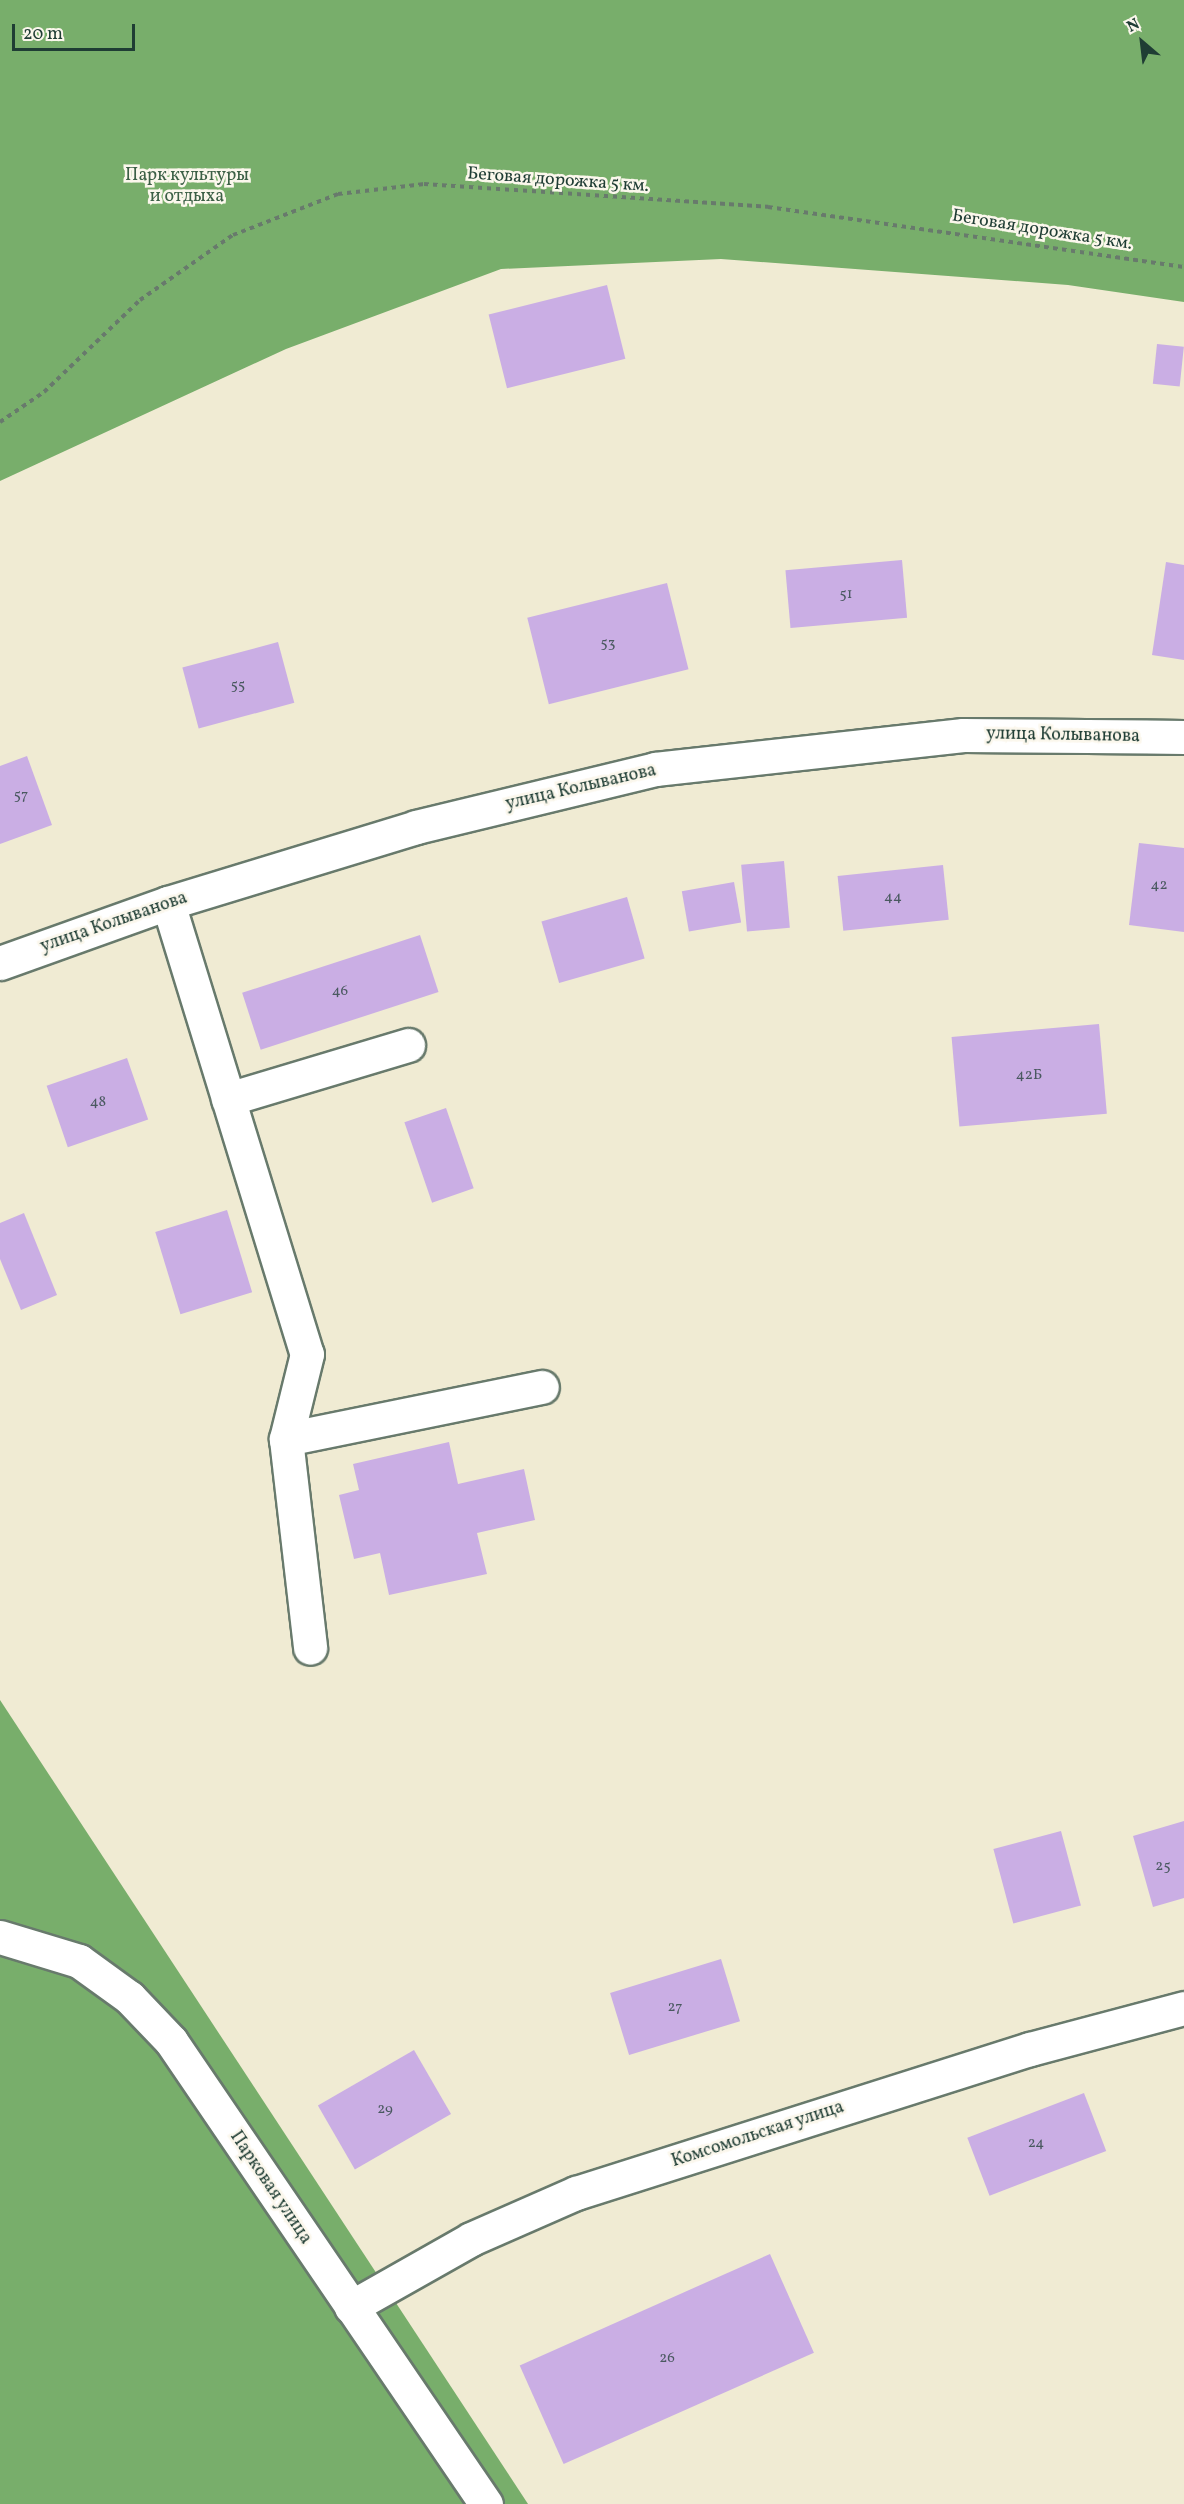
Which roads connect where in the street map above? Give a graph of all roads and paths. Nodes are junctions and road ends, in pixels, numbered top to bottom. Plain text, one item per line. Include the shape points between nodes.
1 (1184, 267) edge
2 (0, 422) edge
3 (1184, 737) edge
4 (168, 903) junction
5 (0, 963) edge
6 (408, 1045) dead end
7 (228, 1099) junction
8 (542, 1387) dead end
9 (286, 1439) junction
10 (310, 1648) dead end
11 (0, 1937) edge
12 (1184, 2008) edge
13 (351, 2307) junction
14 (486, 2504) edge

1 - 2 path, Беговая дорожка 5 км. via 768,207 424,184 338,194 233,235 140,300 44,392
3 - 4 street, улица Колыванова via 963,735 655,769 416,827
4 - 5 street, улица Колыванова
4 - 7 street
6 - 7 street
7 - 9 street via 307,1354
8 - 9 street
9 - 10 street
11 - 13 street, Парковая улица via 79,1961 129,1997 171,2041
12 - 13 street, Комсомольская улица via 1030,2049 576,2193 471,2239
13 - 14 street, Парковая улица

